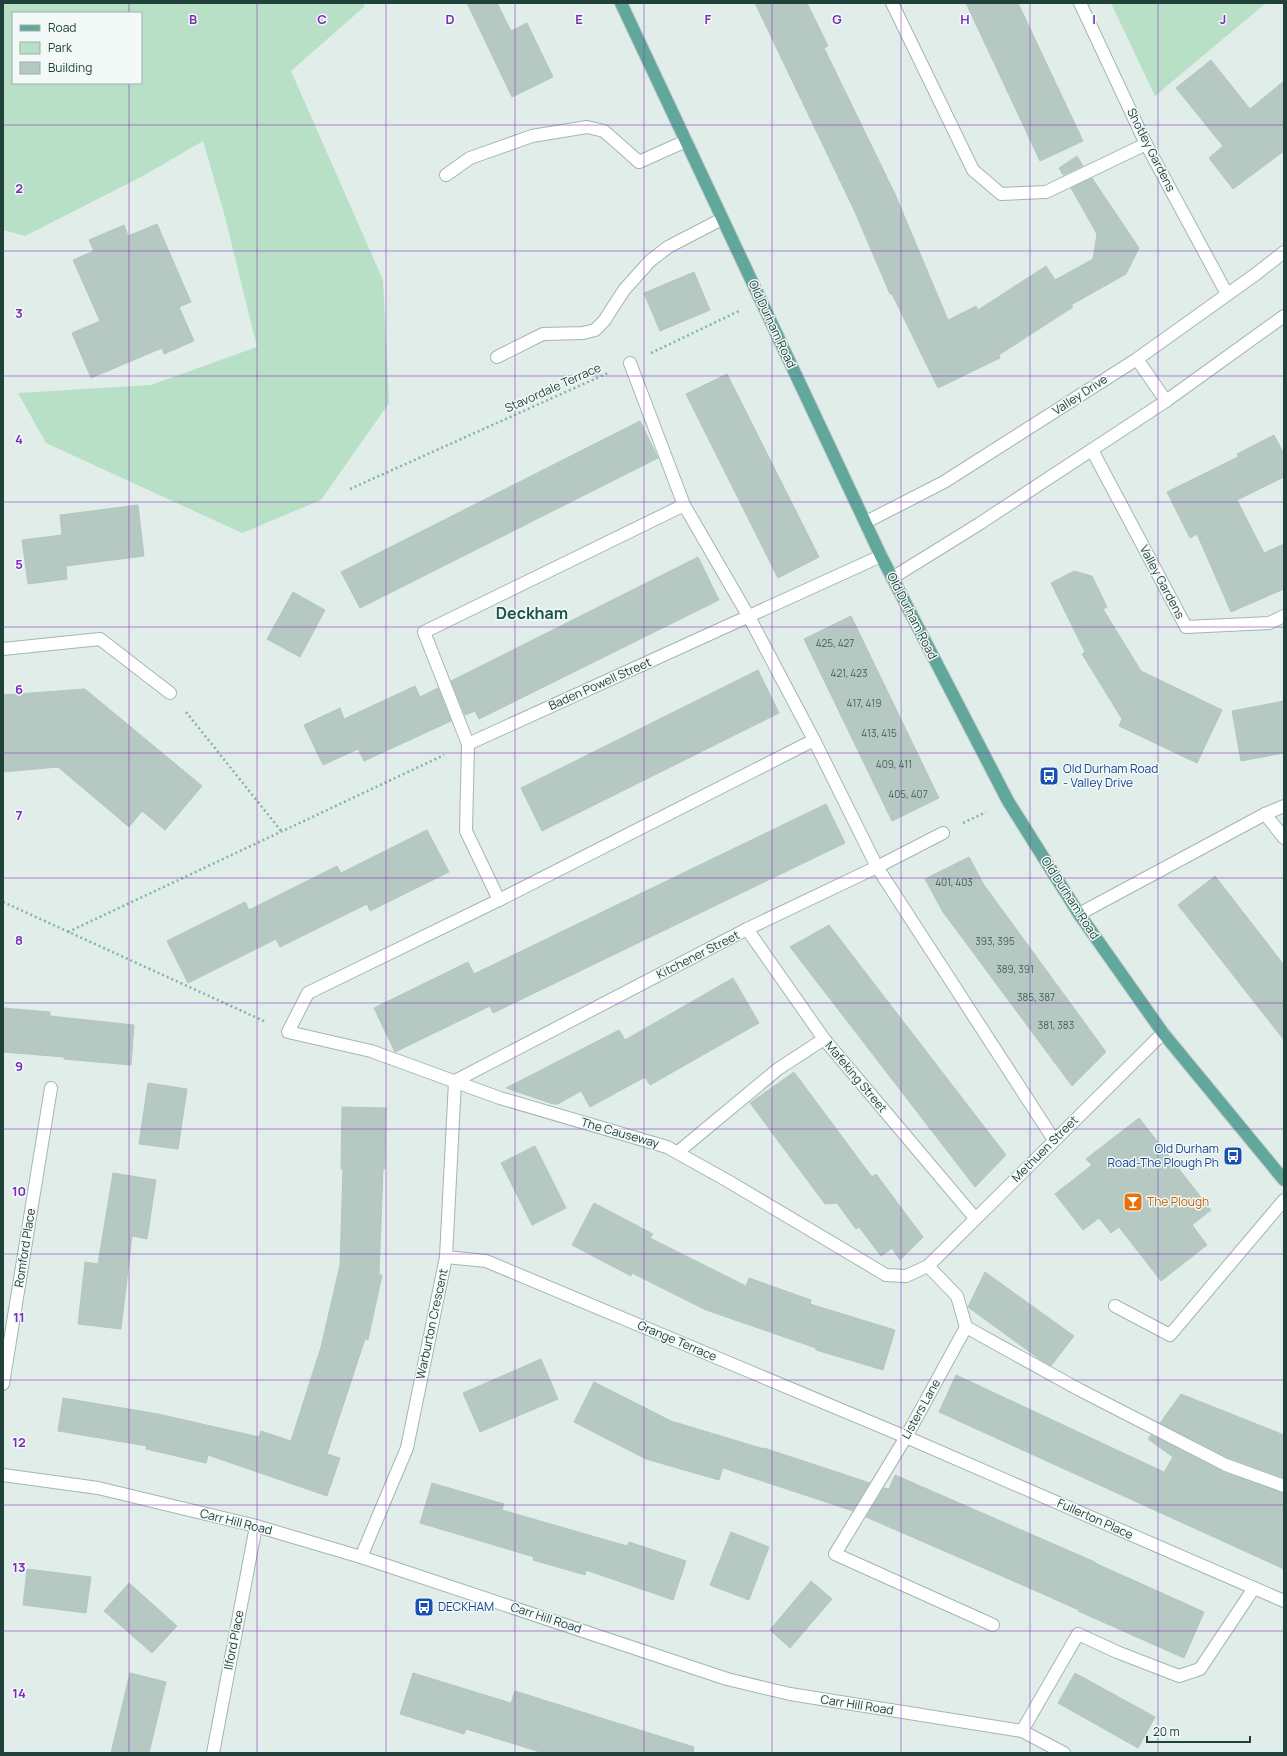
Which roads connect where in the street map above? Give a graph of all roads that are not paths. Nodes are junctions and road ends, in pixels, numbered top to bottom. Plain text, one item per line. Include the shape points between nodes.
1 (621, 3) edge
2 (892, 3) edge
3 (1080, 3) edge
4 (686, 141) junction
5 (1146, 144) junction
6 (446, 175) dead end
7 (722, 220) junction
8 (1284, 252) edge
9 (1227, 294) junction
10 (1284, 316) edge
11 (497, 357) dead end
12 (1137, 359) junction
13 (630, 363) road end
14 (1166, 401) junction
15 (1092, 450) junction
16 (684, 506) junction
17 (866, 522) junction
18 (881, 556) junction
19 (892, 578) junction
20 (1284, 616) edge
21 (749, 617) junction
22 (3, 648) edge
23 (170, 693) road end
24 (814, 740) junction
25 (468, 744) junction
26 (1284, 806) edge
27 (1265, 814) junction
28 (943, 833) road end
29 (1284, 838) edge
30 (878, 866) junction
31 (499, 900) junction
32 (1079, 914) junction
33 (747, 929) junction
34 (1163, 1033) junction
35 (824, 1039) junction
36 (455, 1081) junction
37 (51, 1088) dead end
38 (1054, 1140) junction
39 (678, 1152) junction
40 (1284, 1180) edge
41 (1284, 1200) edge
42 (975, 1218) junction
43 (446, 1257) junction
44 (928, 1266) junction
45 (1115, 1306) dead end
46 (966, 1327) junction
47 (3, 1384) edge
48 (906, 1437) junction
49 (3, 1475) edge
50 (1284, 1486) edge
51 (256, 1526) junction
52 (361, 1557) junction
53 (1254, 1588) junction
54 (1284, 1601) edge
55 (993, 1625) dead end
56 (1022, 1730) junction
57 (213, 1753) edge
58 (1064, 1753) edge

1 - 4 main road, Old Durham Road
2 - 5 street via 974,170 1002,194 1046,192
3 - 5 street, Shotley Gardens
4 - 6 street via 639,162 604,131 587,127 532,136 470,158
4 - 7 main road, Old Durham Road
5 - 9 street, Shotley Gardens
7 - 11 street via 668,247 650,261 624,290 604,321 595,330 583,333 543,334
7 - 17 main road, Old Durham Road
8 - 9 street, Valley Drive
9 - 12 street, Valley Drive
10 - 14 street
12 - 14 street
12 - 17 street, Valley Drive via 944,482
13 - 16 street
14 - 15 street
15 - 19 street
15 - 20 street, Valley Gardens via 1186,627 1268,623
16 - 21 street
16 - 25 street via 424,632
17 - 18 main road, Old Durham Road
18 - 19 main road, Old Durham Road
18 - 21 street, Baden Powell Street
19 - 32 main road, Old Durham Road via 1008,801
21 - 24 street
21 - 25 street, Baden Powell Street
22 - 23 street via 100,639
24 - 30 street
24 - 31 street
25 - 31 street via 466,831
26 - 27 street
27 - 29 street
27 - 32 street
28 - 30 street, Kitchener Street
30 - 33 street, Kitchener Street
30 - 38 street
31 - 36 street, The Causeway via 308,993 288,1032 371,1051
32 - 34 main road, Old Durham Road
33 - 35 street, Mafeking Street
33 - 36 street, Kitchener Street
34 - 38 street, Methuen Street
34 - 40 main road, Old Durham Road
35 - 39 street via 778,1069
35 - 42 street, Mafeking Street
36 - 39 street, The Causeway via 500,1098 668,1146
36 - 43 street, Warburton Crescent
37 - 47 street, Romford Place
38 - 42 street, Methuen Street
39 - 44 street, The Causeway via 886,1275 906,1276
41 - 45 street via 1170,1335
42 - 44 street, Methuen Street
43 - 48 street, Grange Terrace via 486,1260
43 - 52 street, Warburton Crescent via 407,1448
44 - 46 street via 958,1296
46 - 48 street, Listers Lane
46 - 50 street via 1078,1389 1226,1465
48 - 53 street, Fullerton Place
48 - 55 street, Listers Lane via 835,1554
49 - 51 street, Carr Hill Road via 98,1488
51 - 52 street, Carr Hill Road
51 - 57 street, Ilford Place
52 - 56 street, Carr Hill Road via 727,1679 790,1694
53 - 54 street, Fullerton Place
53 - 56 street via 1200,1669 1179,1676 1078,1634
56 - 58 street, Carr Hill Road

